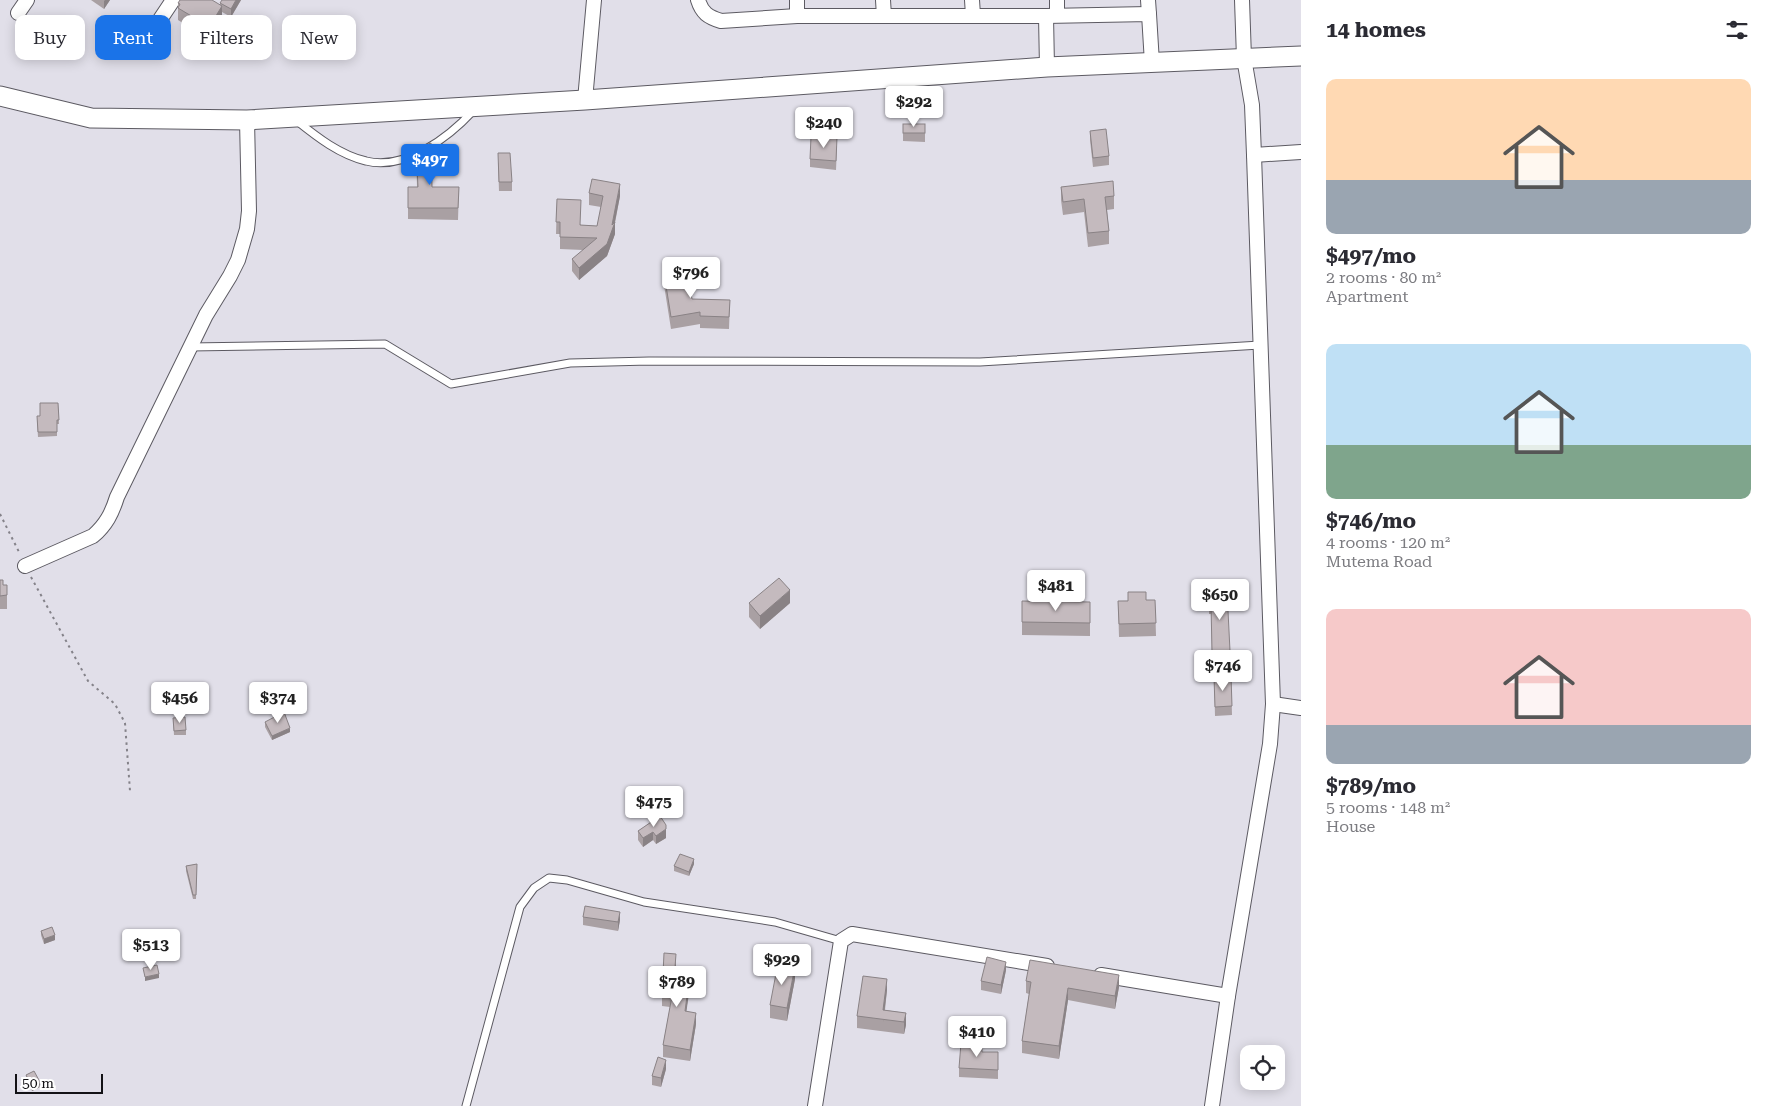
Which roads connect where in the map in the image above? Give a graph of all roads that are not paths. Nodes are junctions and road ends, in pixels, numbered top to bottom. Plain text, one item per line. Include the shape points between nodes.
1 (27, 0) edge
2 (173, 0) edge
3 (594, 0) edge
4 (698, 0) edge
5 (797, 0) edge
6 (883, 0) edge
7 (972, 0) edge
8 (1057, 0) edge
9 (1242, 0) edge
10 (1148, 7) edge
11 (18, 13) dead end
12 (163, 15) edge
13 (973, 15) junction
14 (797, 16) junction
15 (884, 16) junction
16 (1051, 16) junction
17 (1301, 56) edge
18 (1244, 58) junction
19 (1152, 63) junction
20 (1047, 67) junction
21 (0, 96) edge
22 (586, 100) junction
23 (477, 106) junction
24 (292, 117) junction
25 (247, 120) junction
26 (1301, 152) edge
27 (1254, 155) junction
28 (1260, 345) junction
29 (190, 347) junction
30 (25, 566) road end
31 (1274, 704) junction
32 (1301, 708) edge
33 (841, 941) junction
34 (1064, 969) edge
35 (1083, 972) edge
36 (1228, 996) junction
37 (466, 1106) edge
38 (814, 1106) edge
39 (1212, 1106) edge

1 - 11 street
2 - 12 street
3 - 22 street
4 - 14 street via 710,18 721,21
5 - 14 street
6 - 15 street
7 - 13 street
8 - 16 street
9 - 18 street
10 - 16 street
10 - 19 street
13 - 15 street
13 - 16 street
14 - 15 street
16 - 20 street
17 - 18 main road
18 - 19 main road
18 - 27 street via 1252,105
19 - 20 main road
20 - 22 main road
21 - 25 main road via 92,118
22 - 23 main road
23 - 24 main road
23 - 24 lane via 424,151 384,162 367,162 340,151
24 - 25 main road
25 - 29 street via 248,211 243,246
26 - 27 street
27 - 28 street
28 - 29 lane via 980,362 649,360 570,363 451,384 385,344
28 - 31 street
29 - 30 street via 117,497 110,518 93,536
31 - 32 street
31 - 36 street
33 - 34 street via 852,934
33 - 37 lane via 775,922 644,902 549,878 534,888 520,907
33 - 38 street
35 - 36 street
36 - 39 street

